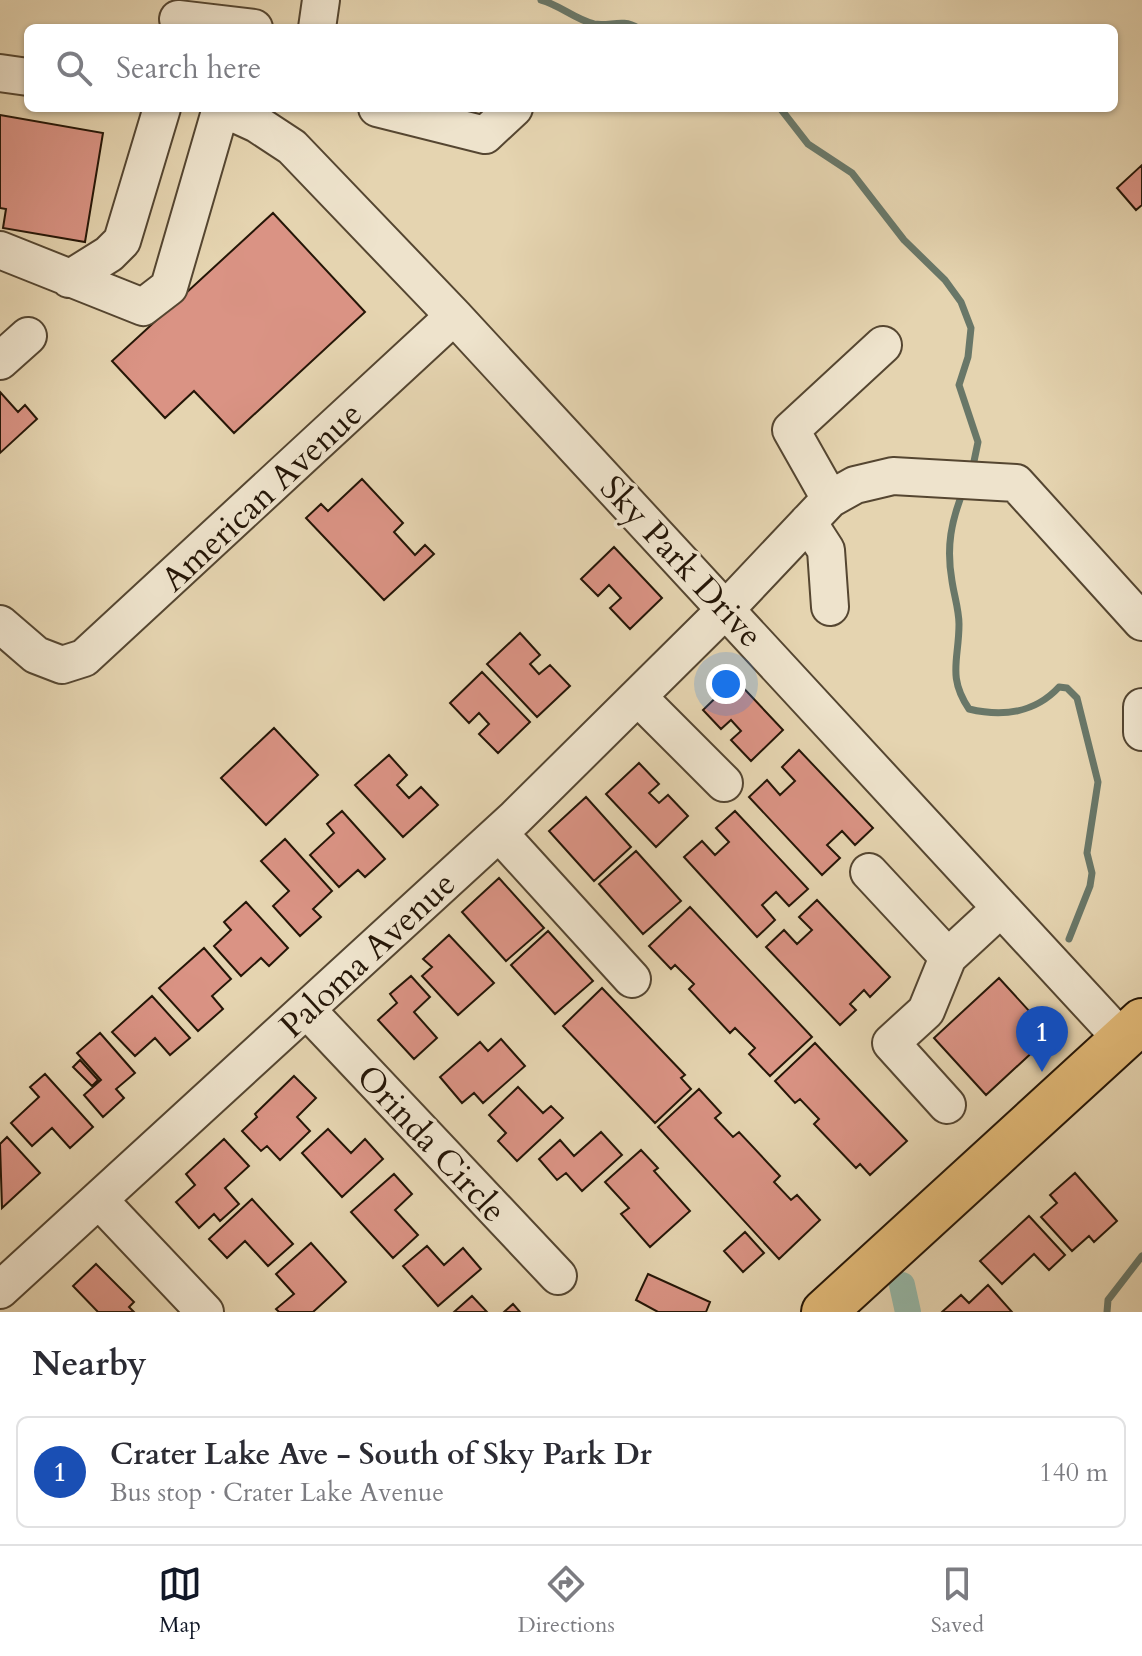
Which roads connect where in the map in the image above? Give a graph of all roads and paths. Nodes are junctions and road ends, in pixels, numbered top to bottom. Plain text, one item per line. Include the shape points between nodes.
1 (321, 0) edge
2 (172, 16) edge
3 (227, 24) edge
4 (318, 24) edge
5 (0, 73) edge
6 (24, 76) edge
7 (161, 112) edge
8 (221, 112) edge
9 (231, 112) edge
10 (393, 112) edge
11 (510, 112) edge
12 (0, 250) edge
13 (69, 279) junction
14 (454, 316) junction
15 (28, 336) dead end
16 (883, 345) dead end
17 (0, 361) edge
18 (819, 510) junction
19 (830, 607) dead end
20 (726, 609) junction
21 (1142, 622) edge
22 (0, 624) edge
23 (638, 697) junction
24 (1142, 707) edge
25 (1142, 732) edge
26 (724, 783) dead end
27 (499, 833) junction
28 (869, 872) dead end
29 (1001, 908) junction
30 (948, 957) junction
31 (632, 979) dead end
32 (307, 1010) junction
33 (1132, 1030) edge
34 (947, 1105) dead end
35 (99, 1200) junction
36 (558, 1276) dead end
37 (0, 1290) edge
38 (205, 1312) edge
39 (824, 1312) edge

1 - 4 street
2 - 3 street
5 - 6 street
7 - 13 street via 122,241
8 - 13 street via 169,287 143,307
9 - 14 street, Sky Park Drive via 292,147
10 - 11 street via 485,135
12 - 13 street
14 - 20 street, Sky Park Drive
14 - 22 street, American Avenue via 84,658 62,665 36,655
15 - 17 street
16 - 18 street via 791,430
18 - 19 street
18 - 20 street, Paloma Avenue
18 - 21 street via 855,485 893,476 1016,483
20 - 23 street, Paloma Avenue
20 - 29 street, Sky Park Drive
23 - 26 street
23 - 27 street, Paloma Avenue
24 - 25 street
27 - 31 street
27 - 32 street, Paloma Avenue
28 - 30 street
29 - 30 street
29 - 33 street, Sky Park Drive
30 - 34 street via 926,1011 891,1043
32 - 35 street, Paloma Avenue
32 - 36 street, Orinda Circle
33 - 39 main road
35 - 37 street, Paloma Avenue
35 - 38 street

